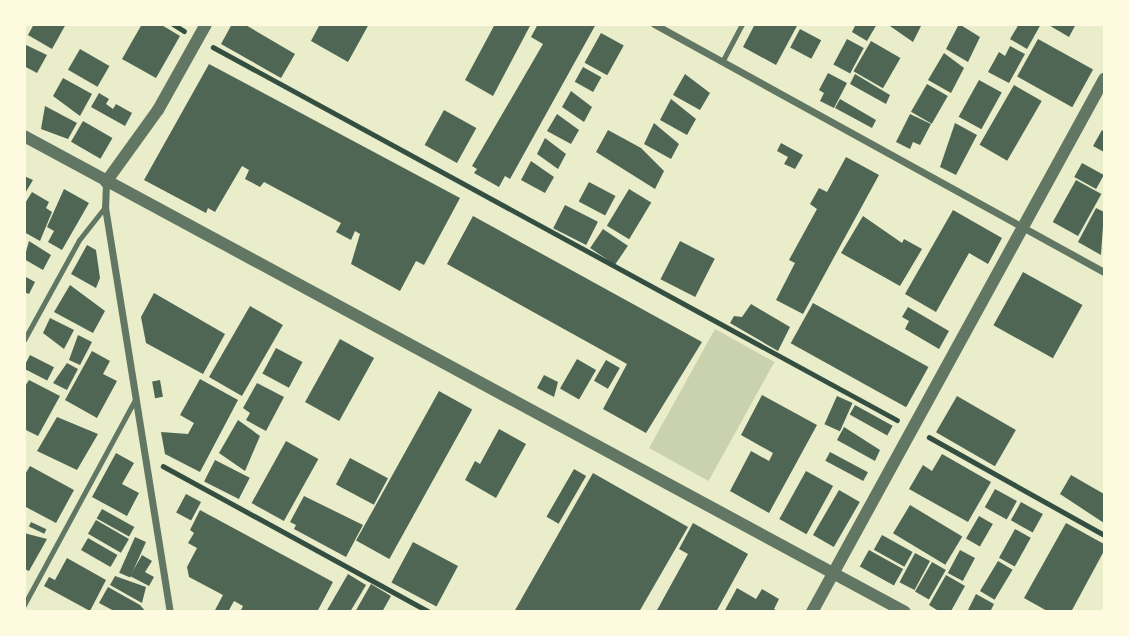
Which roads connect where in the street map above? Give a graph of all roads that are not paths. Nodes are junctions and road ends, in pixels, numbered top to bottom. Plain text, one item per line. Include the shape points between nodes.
1 (206, 24) edge
2 (654, 24) edge
3 (743, 24) edge
4 (722, 62) junction
5 (1104, 79) edge
6 (24, 136) edge
7 (106, 182) junction
8 (105, 207) junction
9 (1024, 227) junction
10 (1104, 272) edge
11 (24, 340) edge
12 (135, 398) junction
13 (834, 571) junction
14 (24, 605) edge
15 (170, 611) edge
16 (812, 611) edge
17 (905, 611) edge

1 - 7 street via 158,110
2 - 4 street
3 - 4 lane
4 - 9 street
5 - 9 street
6 - 7 street
7 - 8 street
7 - 13 street
8 - 11 lane via 79,240
8 - 12 street
9 - 10 street
9 - 13 street
12 - 14 lane
12 - 15 street
13 - 16 street
13 - 17 street

